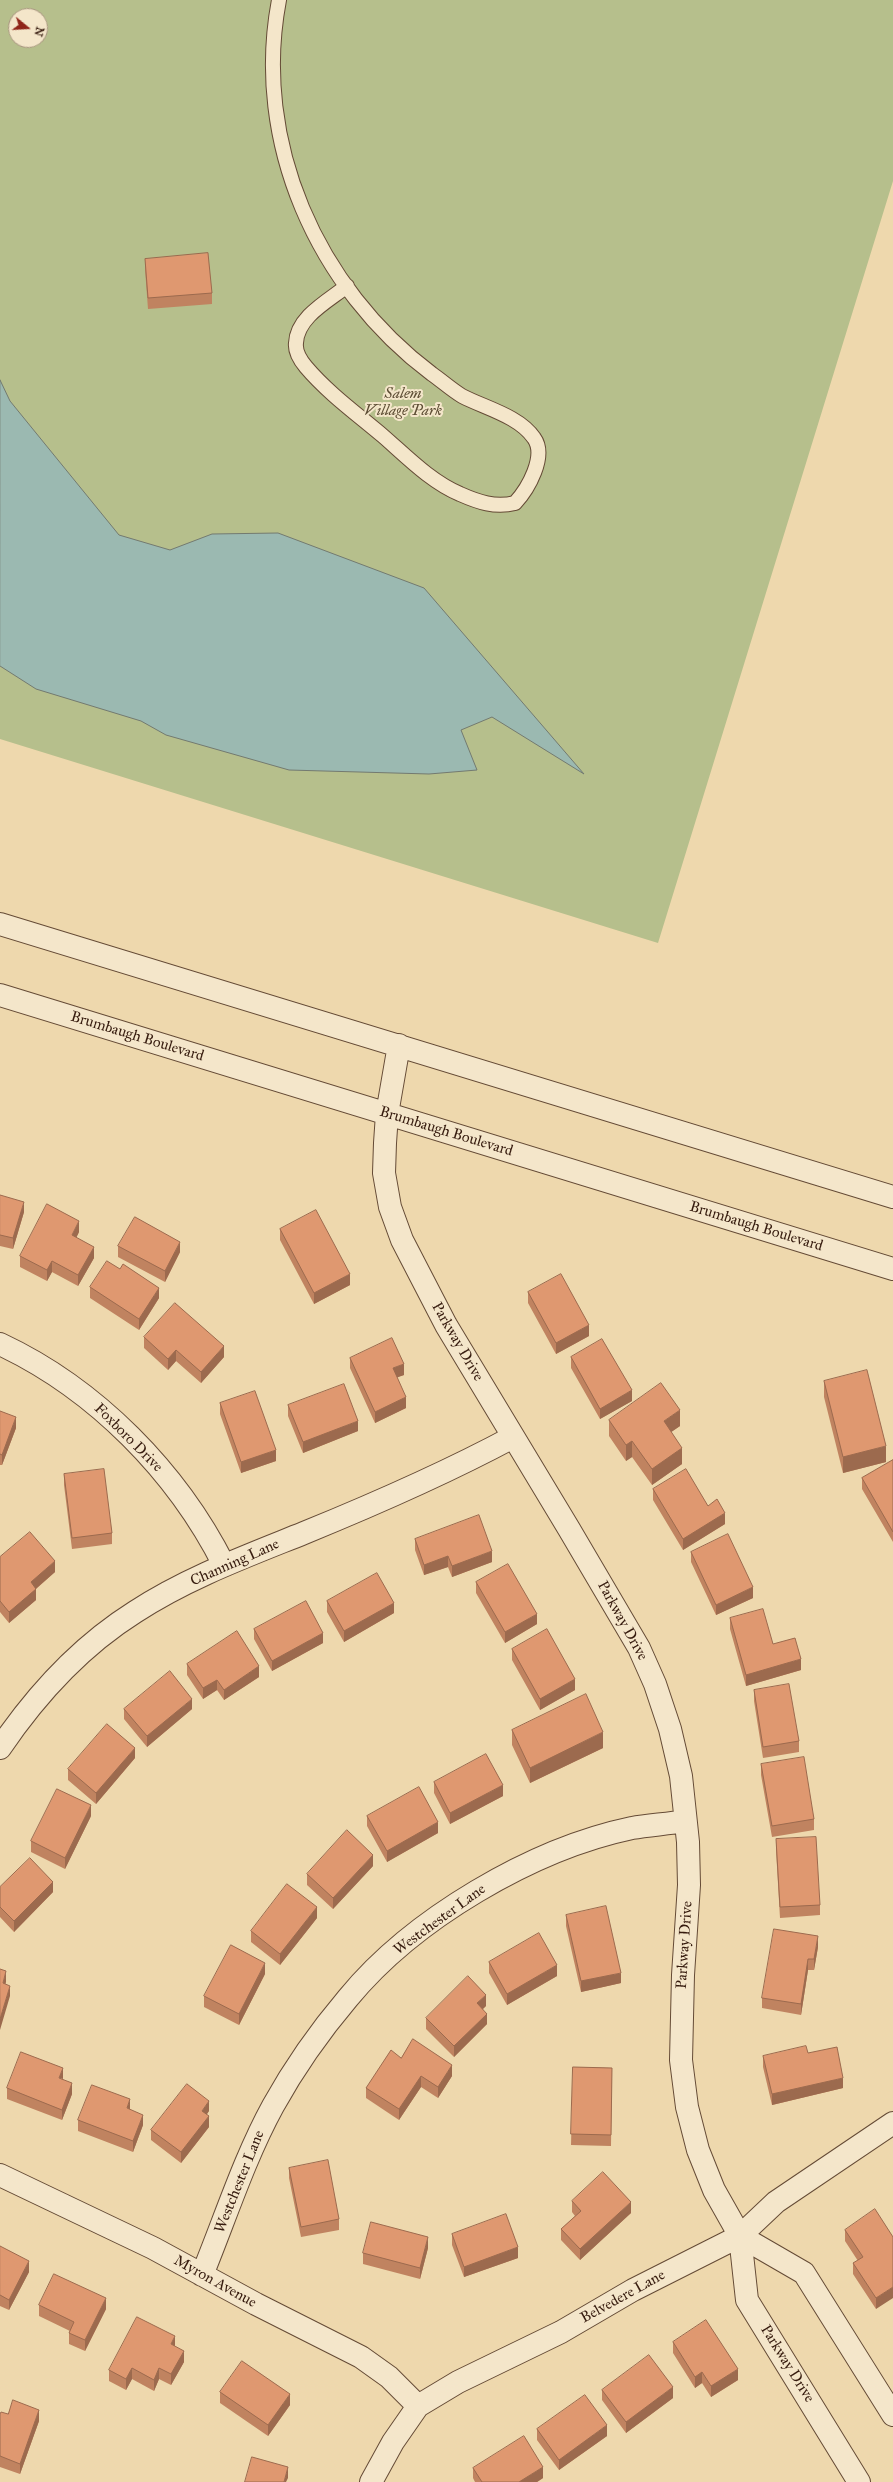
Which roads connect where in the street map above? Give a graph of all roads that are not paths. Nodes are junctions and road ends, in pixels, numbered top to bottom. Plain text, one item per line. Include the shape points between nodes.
1 (279, 0) edge
2 (347, 286) junction
3 (0, 924) edge
4 (0, 995) edge
5 (399, 1045) junction
6 (386, 1114) junction
7 (893, 1197) edge
8 (893, 1269) edge
9 (0, 1344) edge
10 (513, 1437) junction
11 (224, 1565) junction
12 (0, 1748) edge
13 (685, 1821) junction
14 (893, 2123) edge
15 (0, 2175) edge
16 (740, 2236) junction
17 (202, 2275) junction
18 (418, 2406) junction
19 (893, 2415) edge
20 (371, 2482) edge
21 (859, 2482) edge

1 - 2 lane via 272,57 274,108 282,151 295,194 318,244
2 - 2 lane via 305,319 299,328 296,351 306,366 328,390 432,478 459,494 492,505 515,502 529,483 536,464 538,452 535,439 524,427 461,395 411,358 379,328
3 - 5 street
4 - 6 street, Brumbaugh Boulevard
5 - 6 street, Parkway Drive
5 - 7 street
6 - 8 street, Brumbaugh Boulevard
6 - 10 street, Parkway Drive via 384,1173 390,1207 402,1240 446,1325
9 - 11 street, Foxboro Drive via 55,1375 95,1405 155,1462 190,1506 212,1540
10 - 11 street, Channing Lane via 475,1458 343,1517
10 - 13 street, Parkway Drive via 639,1648 655,1684 670,1729 679,1768
11 - 12 street, Channing Lane via 153,1601 95,1641 24,1713
13 - 16 street, Parkway Drive via 689,1885 681,2060 698,2150 714,2190
13 - 17 street, Westchester Lane via 633,1828 582,1843 533,1862 479,1890 428,1925 386,1959 348,1997 274,2105 254,2144
14 - 16 street, Belvedere Lane via 776,2202
15 - 17 street, Myron Avenue via 153,2248
16 - 18 street, Belvedere Lane via 633,2290 561,2332 458,2382
16 - 19 street via 804,2273
16 - 21 street, Parkway Drive via 748,2300
17 - 18 street, Myron Avenue via 361,2357 389,2377
18 - 20 street, Belvedere Lane via 393,2442

